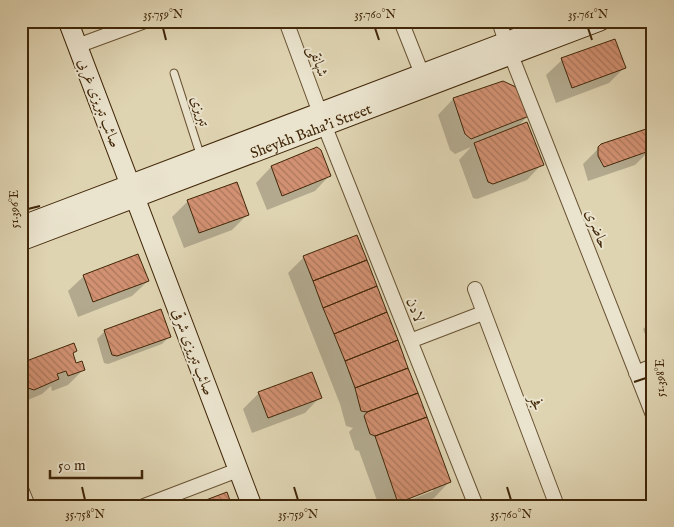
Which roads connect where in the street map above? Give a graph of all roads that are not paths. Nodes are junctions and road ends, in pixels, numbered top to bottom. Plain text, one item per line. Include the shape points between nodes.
1 (68, 21) edge
2 (145, 21) edge
3 (286, 21) edge
4 (401, 21) edge
5 (499, 21) edge
6 (561, 21) edge
7 (600, 21) edge
8 (77, 46) junction
9 (509, 48) junction
10 (174, 73) dead end
11 (422, 74) junction
12 (322, 120) junction
13 (201, 158) junction
14 (132, 192) junction
15 (21, 226) edge
16 (21, 241) edge
17 (475, 288) dead end
18 (483, 313) junction
19 (410, 341) junction
20 (653, 366) edge
21 (636, 372) junction
22 (653, 415) edge
23 (238, 470) junction
24 (21, 489) edge
25 (28, 506) edge
26 (144, 506) edge
27 (252, 506) edge
28 (476, 506) edge
29 (558, 506) edge

1 - 8 main road, صائب تبریزی غربی
2 - 8 street
3 - 12 street, شهانقی
4 - 11 street
5 - 9 street, حاضری
6 - 9 main road, Sheykh Baha'i Street
7 - 9 main road, Sheykh Baha'i Street
8 - 14 main road, صائب تبریزی غربی
9 - 11 main road, Sheykh Baha'i Street
9 - 12 main road, Sheykh Baha'i Street
9 - 21 street, حاضری
10 - 13 lane, تبریزی
11 - 12 main road, Sheykh Baha'i Street
12 - 13 main road, Sheykh Baha'i Street
12 - 14 main road, Sheykh Baha'i Street
12 - 19 street, لادن
13 - 14 main road, Sheykh Baha'i Street
14 - 15 main road, Sheykh Baha'i Street
14 - 16 main road, Sheykh Baha'i Street
14 - 23 main road, صائب تبریزی شرقی
17 - 18 street, فجر
18 - 19 street
18 - 29 street, فجر
19 - 28 street, لادن
20 - 21 street
21 - 22 street, حاضری
23 - 26 street
23 - 27 main road, صائب تبریزی شرقی
24 - 25 street

